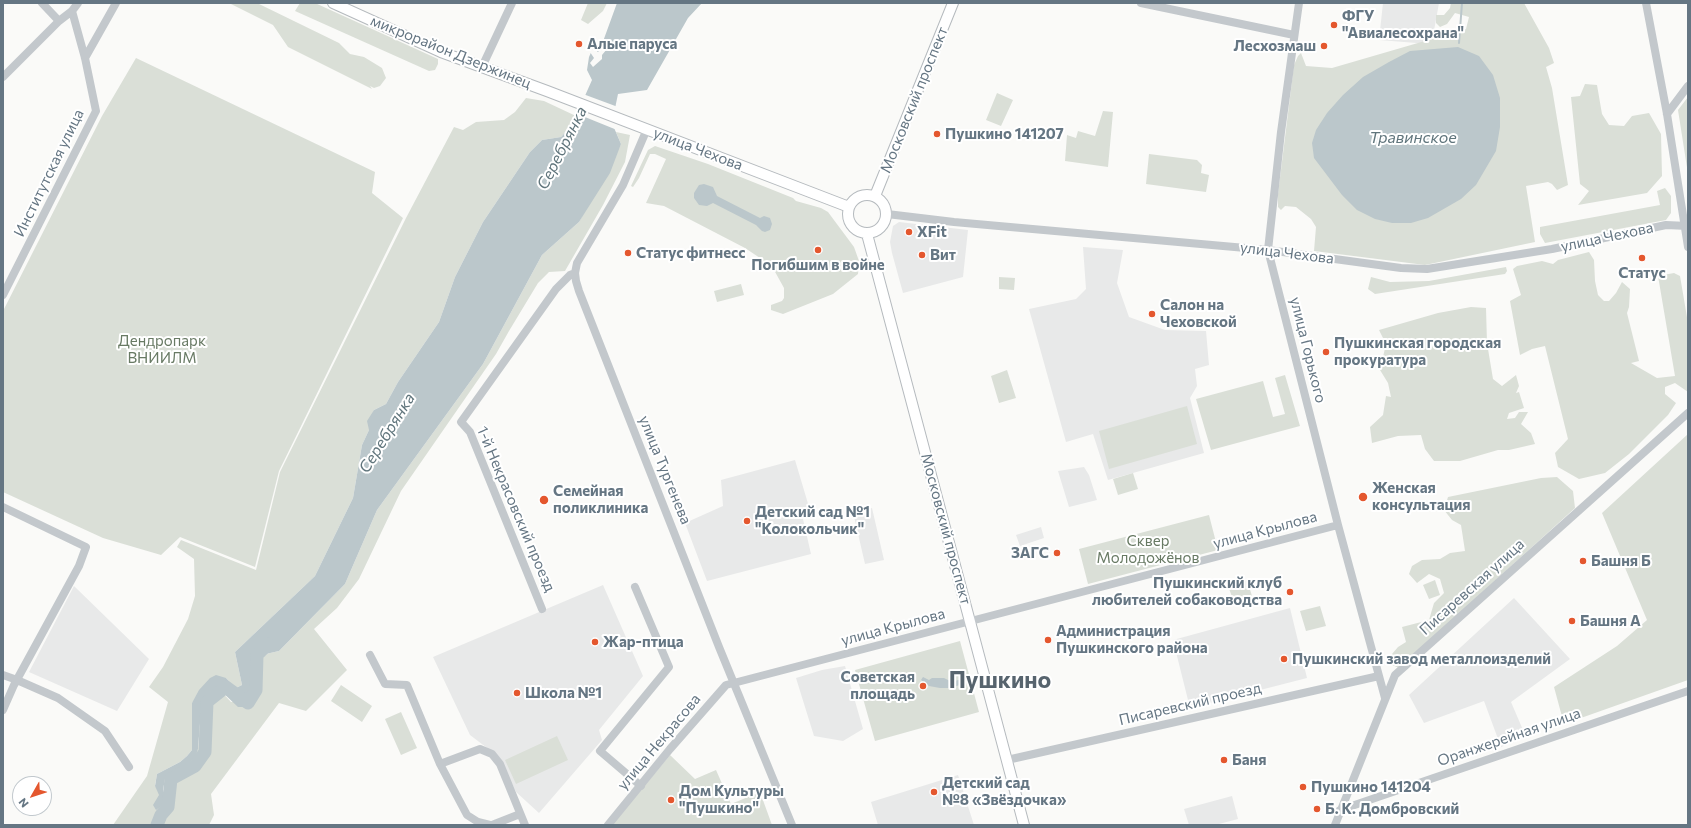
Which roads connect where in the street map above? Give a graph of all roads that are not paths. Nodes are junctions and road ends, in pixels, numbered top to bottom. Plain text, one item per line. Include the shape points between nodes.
1 (42, 3) edge
2 (78, 3) edge
3 (116, 3) edge
4 (333, 3) edge
5 (512, 3) edge
6 (954, 3) edge
7 (1142, 3) edge
8 (1299, 3) edge
9 (1646, 3) edge
10 (72, 11) junction
11 (59, 21) junction
12 (1294, 36) junction
13 (85, 58) junction
14 (482, 67) junction
15 (3, 77) edge
16 (1688, 86) edge
17 (547, 91) joint
18 (1667, 114) junction
19 (647, 129) junction
20 (875, 196) junction
21 (849, 207) junction
22 (887, 214) junction
23 (1686, 225) edge
24 (867, 234) junction
25 (1688, 247) edge
26 (1268, 250) junction
27 (575, 273) junction
28 (3, 295) edge
29 (1688, 413) edge
30 (3, 507) edge
31 (1338, 525) junction
32 (635, 587) dead end
33 (542, 609) dead end
34 (970, 621) junction
35 (370, 655) dead end
36 (3, 675) edge
37 (1379, 676) junction
38 (17, 680) junction
39 (734, 683) junction
40 (1688, 690) edge
41 (1385, 698) junction
42 (3, 710) edge
43 (1007, 760) junction
44 (440, 764) junction
45 (130, 767) dead end
46 (641, 786) junction
47 (1340, 810) junction
48 (520, 814) junction
49 (491, 825) edge
50 (525, 825) edge
51 (608, 825) edge
52 (792, 825) edge
53 (1024, 825) edge
54 (1335, 825) edge

1 - 11 street
2 - 10 street
3 - 13 street
4 - 14 main road, микрорайон Дзержинец via 415,41
5 - 14 street
6 - 20 main road, Московский проспект
7 - 12 street
8 - 12 street, улица Горького
9 - 18 street
10 - 11 street
10 - 13 street, Институтская улица
11 - 15 street
12 - 26 street, улица Горького
13 - 28 street, Институтская улица via 96,111
14 - 17 main road, микрорайон Дзержинец
16 - 18 street
17 - 19 main road, улица Чехова
18 - 23 street
19 - 21 main road, улица Чехова
19 - 27 street via 623,185 577,263
20 - 21 main road via 860,196 853,200
20 - 22 main road via 885,206
21 - 24 main road via 849,222 853,228
22 - 24 main road via 881,228
22 - 26 street, улица Чехова
23 - 25 street
23 - 26 street, улица Чехова via 1666,225 1552,249 1426,269
24 - 34 main road, Московский проспект
26 - 31 street, улица Горького
27 - 33 street, 1-й Некрасовский проезд via 556,289 462,422 470,432
27 - 39 street, улица Тургенева via 579,291
29 - 41 street, Писаревская улица via 1395,675
30 - 38 street via 86,547 79,566
31 - 34 street, улица Крылова
31 - 37 street, улица Горького
32 - 46 street via 669,666 600,751
34 - 39 street, улица Крылова
34 - 43 main road, Московский проспект
35 - 44 street via 385,684 407,685
36 - 38 street
37 - 41 street, улица Горького
37 - 43 street, Писаревский проезд
38 - 42 street
38 - 45 street via 58,698 104,730
39 - 46 street, улица Некрасова via 726,684
39 - 52 street, улица Тургенева
40 - 47 street, Оранжерейная улица
41 - 47 street, Писаревская улица
43 - 53 main road, Московский проспект
44 - 48 street via 480,749 492,754 500,764
44 - 49 street via 467,815 478,822
46 - 51 street, улица Некрасова
47 - 54 street, Писаревская улица
48 - 49 street
48 - 50 street

